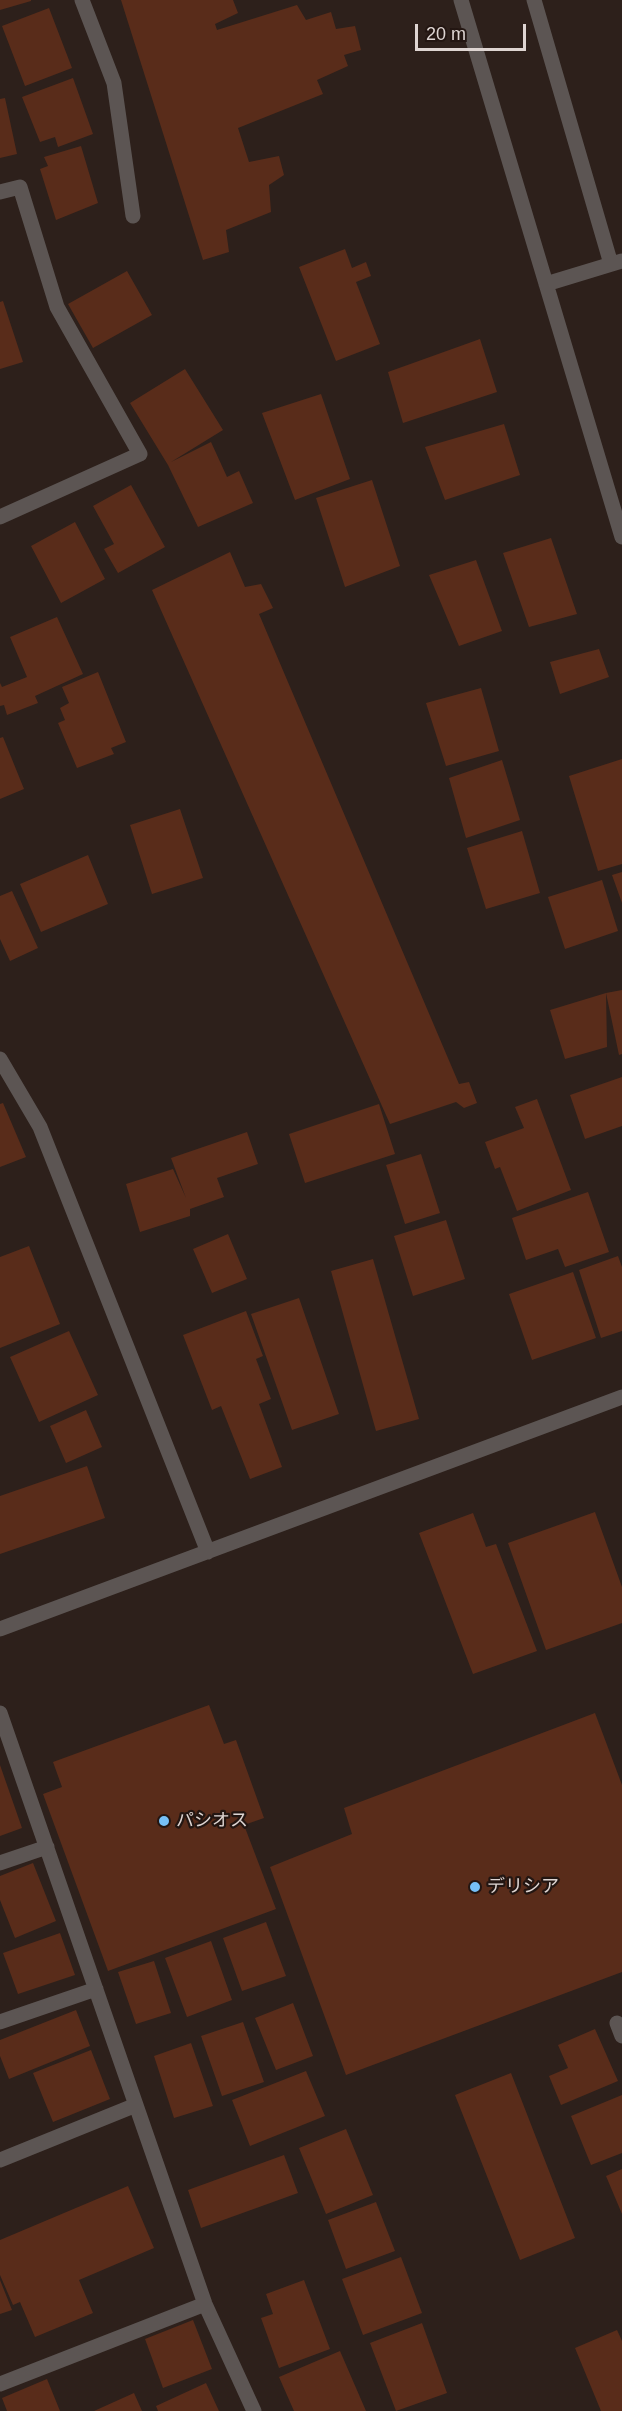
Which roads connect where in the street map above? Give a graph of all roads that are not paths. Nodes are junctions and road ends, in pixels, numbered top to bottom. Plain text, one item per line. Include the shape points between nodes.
1 (82, 0) edge
2 (461, 0) edge
3 (534, 0) edge
4 (0, 192) edge
5 (133, 216) dead end
6 (617, 263) edge
7 (546, 284) junction
8 (0, 517) edge
9 (622, 537) edge
10 (0, 1059) edge
11 (622, 1397) edge
12 (208, 1552) junction
13 (0, 1629) edge
14 (0, 1713) edge
15 (46, 1847) junction
16 (0, 1863) edge
17 (96, 1989) junction
18 (0, 2022) edge
19 (136, 2105) junction
20 (0, 2160) edge
21 (205, 2304) junction
22 (0, 2384) edge
23 (254, 2411) edge

1 - 5 street via 114,83
2 - 7 street
3 - 6 street
4 - 8 street via 20,187 57,307 140,454
6 - 7 street
7 - 9 street
10 - 12 street via 40,1127
11 - 12 street
12 - 13 street
14 - 15 street
15 - 16 street
15 - 17 street
17 - 18 street
17 - 19 street
19 - 20 street
19 - 21 street
21 - 22 street
21 - 23 street

